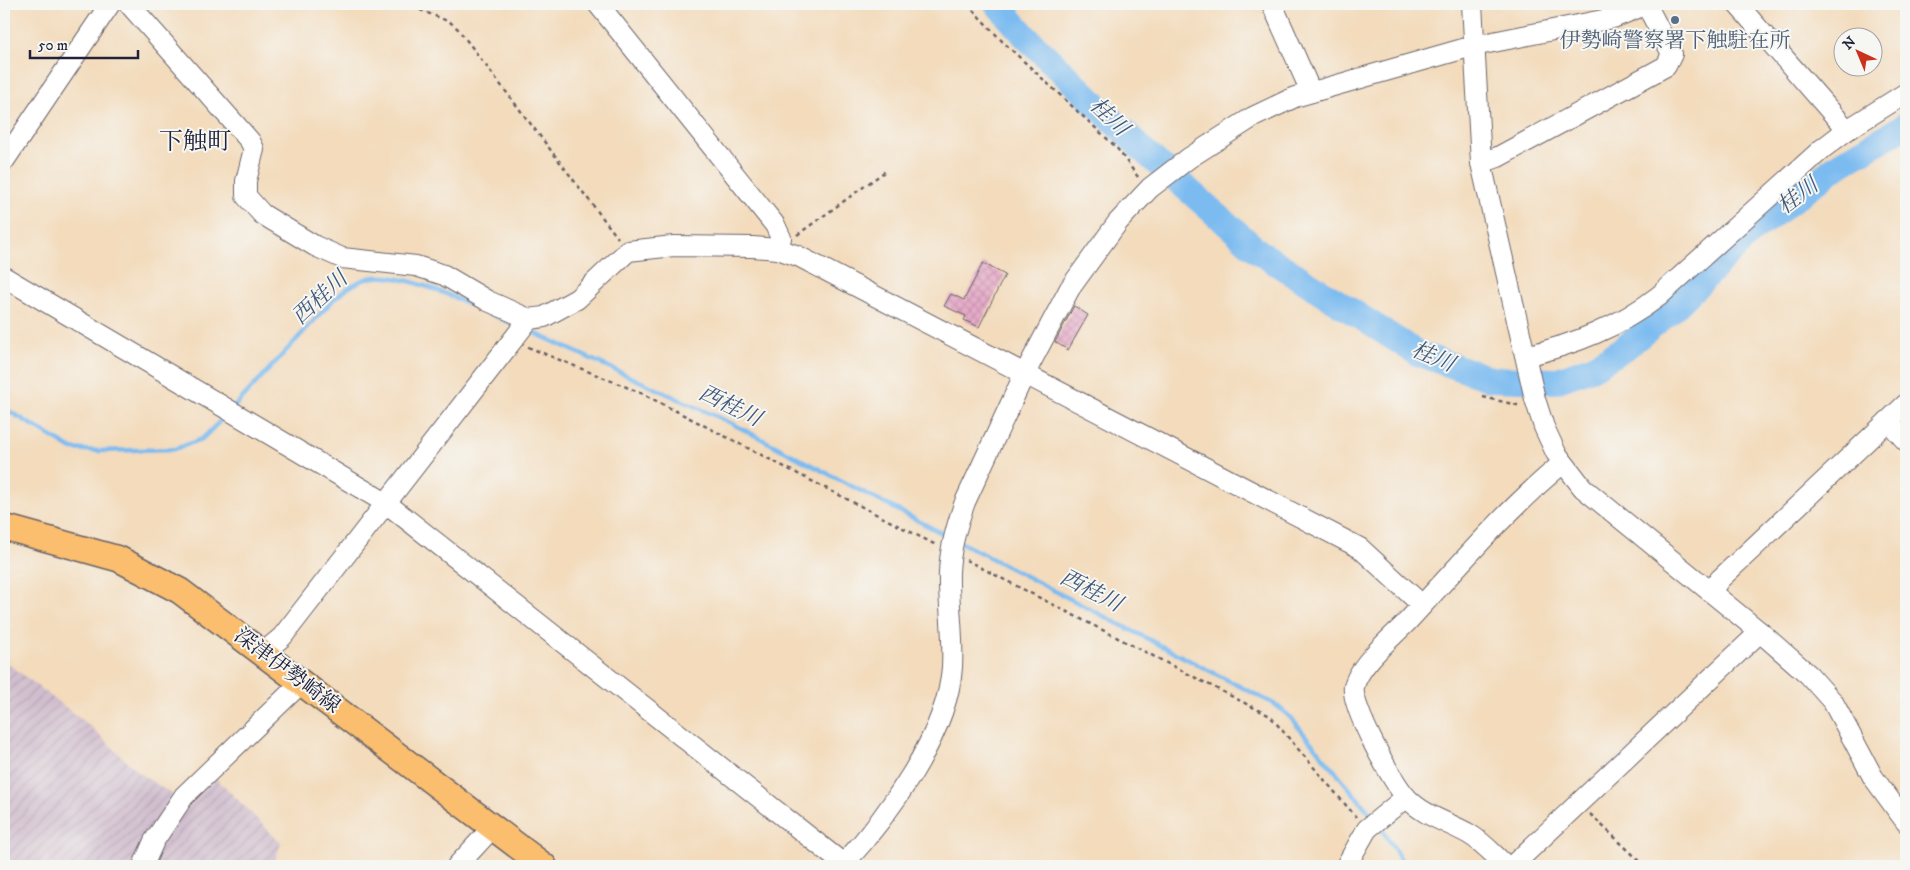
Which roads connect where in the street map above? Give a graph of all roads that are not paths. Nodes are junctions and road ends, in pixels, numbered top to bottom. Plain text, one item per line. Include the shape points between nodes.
1 (110, 4) edge
2 (129, 4) edge
3 (598, 4) edge
4 (1272, 4) edge
5 (1472, 4) edge
6 (1646, 4) edge
7 (1737, 4) edge
8 (1473, 46) junction
9 (1311, 92) junction
10 (1906, 93) edge
11 (1847, 130) junction
12 (4, 161) edge
13 (1481, 163) junction
14 (778, 249) junction
15 (4, 277) edge
16 (521, 329) junction
17 (1527, 359) junction
18 (1024, 375) junction
19 (1906, 404) edge
20 (1888, 421) junction
21 (1906, 441) edge
22 (1563, 463) junction
23 (386, 503) junction
24 (4, 527) edge
25 (1711, 591) junction
26 (1422, 605) junction
27 (1760, 632) junction
28 (264, 652) junction
29 (302, 682) junction
30 (1406, 798) junction
31 (1906, 822) edge
32 (493, 827) junction
33 (143, 866) edge
34 (457, 866) edge
35 (544, 866) edge
36 (844, 866) edge
37 (1346, 866) edge
38 (1506, 866) edge
39 (1512, 866) edge

1 - 12 street
2 - 16 street via 250,141 254,149 246,196 262,214 342,258 416,266 444,274 488,301
3 - 14 street via 775,225 781,238
4 - 9 street
5 - 8 street
6 - 8 street via 1612,18
6 - 13 street via 1672,54 1666,66 1498,157
7 - 11 street
8 - 9 street
8 - 13 street
9 - 18 street via 1253,117 1152,186 1089,259 1050,322
10 - 11 street
11 - 17 street via 1636,313 1609,328
13 - 17 street
14 - 16 street via 674,246 628,251 577,299
14 - 18 street via 798,256
15 - 23 street
16 - 23 street
17 - 22 street via 1544,427
18 - 26 street via 1360,548
18 - 36 street via 973,483 953,544 949,582 952,666 947,703 911,773
19 - 20 street
20 - 21 street
20 - 25 street
22 - 25 street via 1594,498
22 - 26 street via 1523,499
23 - 28 street via 282,638
23 - 36 street
24 - 28 main road, 深津伊勢崎線 via 119,559 180,591
25 - 27 street
26 - 30 street via 1361,671 1353,688 1358,711
27 - 31 street via 1809,675 1833,702 1873,777
27 - 39 street
28 - 29 main road, 深津伊勢崎線
29 - 32 main road, 深津伊勢崎線
29 - 33 street via 184,796 154,841
30 - 37 street via 1373,823
30 - 38 street via 1422,811 1479,840
32 - 34 street
32 - 35 main road, 深津伊勢崎線

